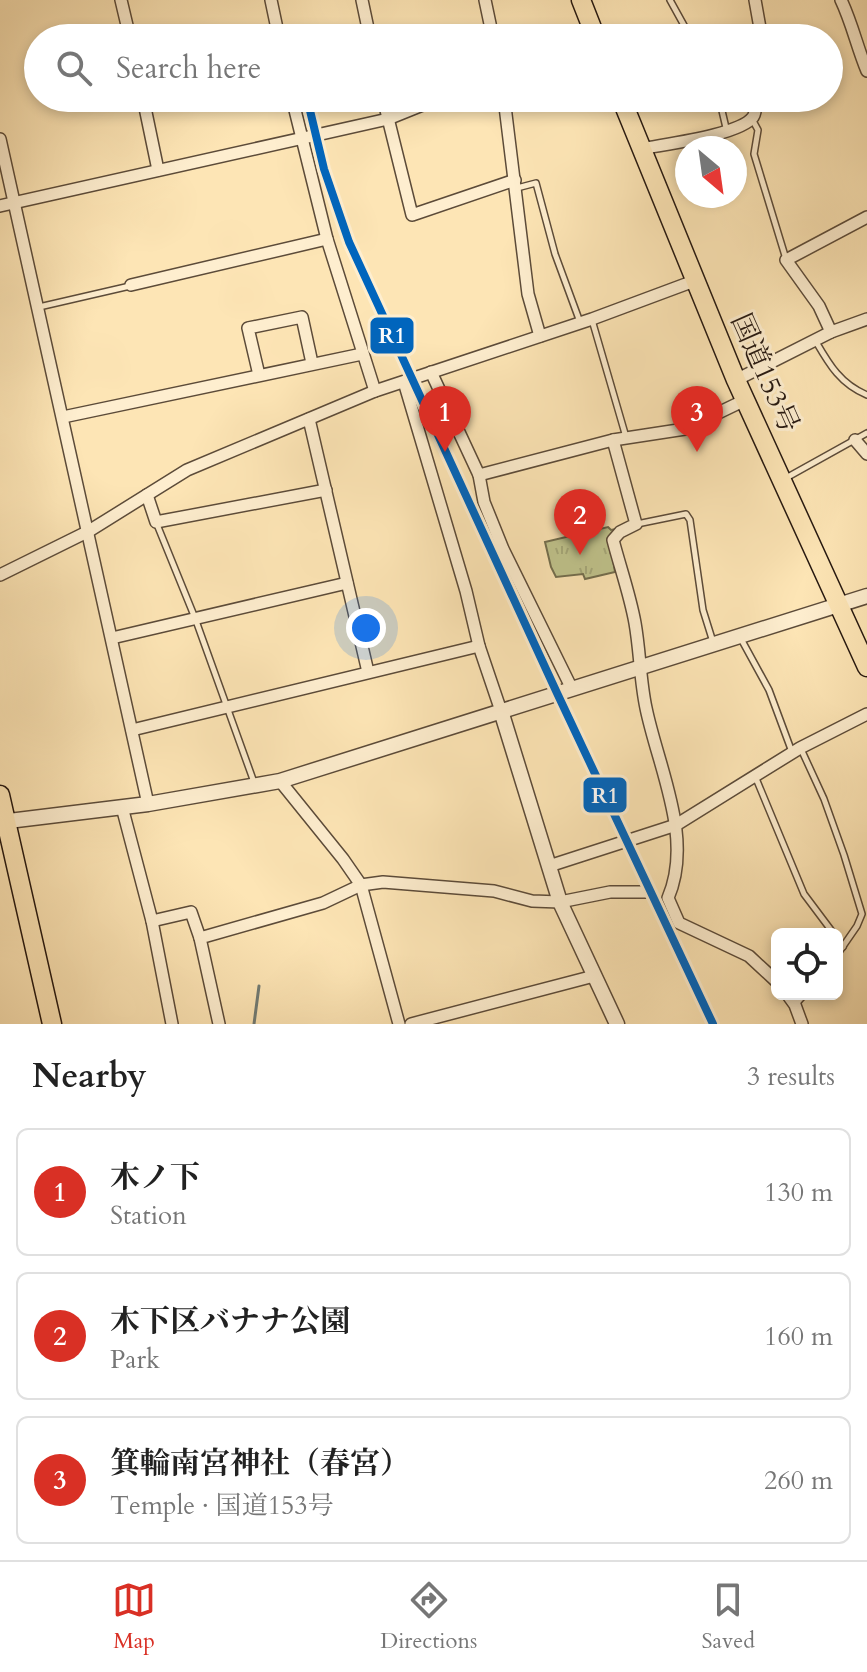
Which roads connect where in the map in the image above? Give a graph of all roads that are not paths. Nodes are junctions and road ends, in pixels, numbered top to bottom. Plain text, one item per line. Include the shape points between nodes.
1 (121, 0) edge
2 (271, 0) edge
3 (362, 0) edge
4 (485, 0) edge
5 (581, 0) edge
6 (670, 0) edge
7 (755, 0) edge
8 (841, 0) edge
9 (127, 24) edge
10 (276, 24) edge
11 (367, 24) edge
12 (490, 24) edge
13 (590, 24) edge
14 (683, 24) edge
15 (759, 24) edge
16 (867, 71) edge
17 (146, 112) edge
18 (295, 112) edge
19 (386, 112) edge
20 (405, 112) edge
21 (506, 112) edge
22 (626, 112) edge
23 (722, 112) edge
24 (755, 112) edge
25 (388, 119) junction
26 (752, 119) junction
27 (727, 132) junction
28 (301, 138) junction
29 (0, 139) edge
30 (641, 149) junction
31 (158, 170) junction
32 (515, 184) junction
33 (13, 203) junction
34 (0, 206) edge
35 (867, 217) edge
36 (327, 239) junction
37 (786, 260) junction
38 (694, 281) junction
39 (131, 285) joint
40 (37, 307) junction
41 (867, 319) edge
42 (586, 321) junction
43 (831, 332) junction
44 (540, 336) junction
45 (815, 340) junction
46 (362, 354) junction
47 (312, 363) junction
48 (431, 372) junction
49 (259, 375) junction
50 (736, 380) junction
51 (404, 382) junction
52 (375, 391) junction
53 (867, 395) edge
54 (745, 400) junction
55 (63, 417) junction
56 (309, 419) junction
57 (867, 433) edge
58 (626, 438) junction
59 (613, 440) junction
60 (855, 440) junction
61 (867, 454) edge
62 (479, 475) junction
63 (781, 480) junction
64 (326, 490) junction
65 (147, 495) junction
66 (156, 522) junction
67 (636, 524) junction
68 (89, 531) junction
69 (0, 575) edge
70 (347, 583) junction
71 (867, 596) edge
72 (840, 606) junction
73 (195, 618) junction
74 (739, 637) junction
75 (112, 638) junction
76 (714, 645) junction
77 (479, 646) junction
78 (867, 667) edge
79 (640, 668) junction
80 (368, 672) junction
81 (572, 689) junction
82 (225, 708) junction
83 (501, 711) junction
84 (867, 714) edge
85 (132, 730) junction
86 (796, 750) junction
87 (755, 776) junction
88 (280, 781) junction
89 (255, 786) junction
90 (0, 795) edge
91 (148, 804) junction
92 (122, 807) junction
93 (3, 822) edge
94 (676, 825) junction
95 (0, 849) edge
96 (549, 866) junction
97 (361, 885) junction
98 (646, 892) dead end
99 (560, 902) junction
100 (152, 921) junction
101 (829, 928) edge
102 (200, 938) junction
103 (843, 947) edge
104 (594, 976) junction
105 (771, 976) edge
106 (791, 1000) edge
107 (800, 1000) edge
108 (795, 1005) junction
109 (40, 1024) edge
110 (52, 1024) edge
111 (172, 1024) edge
112 (219, 1024) edge
113 (399, 1024) edge
114 (411, 1024) edge
115 (617, 1024) edge
116 (802, 1024) edge

1 - 9 street
2 - 10 street
3 - 11 street
4 - 12 street
5 - 13 highway
6 - 14 lane
7 - 15 street
8 - 16 street
17 - 31 street
18 - 28 street
19 - 25 street
20 - 25 street
21 - 32 street
22 - 30 highway, 国道153号
23 - 27 lane
24 - 26 street
25 - 28 street
25 - 32 street via 412,215
26 - 27 street
26 - 37 lane via 758,130 754,154
27 - 30 street
28 - 31 street
28 - 36 street
29 - 33 street
30 - 38 highway, 国道153号
31 - 33 street
32 - 42 lane via 536,183 555,254
32 - 44 street via 528,294
33 - 34 street
33 - 40 street
35 - 37 street
36 - 39 street
36 - 46 street
37 - 43 street
38 - 42 street
38 - 50 highway, 国道153号
39 - 40 lane
40 - 55 street
41 - 43 street
42 - 44 street
42 - 58 lane
43 - 45 street
44 - 48 street
45 - 50 street
45 - 53 lane via 832,370
46 - 47 street
46 - 52 street
47 - 49 street
47 - 49 street via 302,317 248,328
48 - 51 street
48 - 62 street
49 - 55 street
50 - 54 highway, 国道153号
51 - 52 street
51 - 77 street
52 - 56 street
54 - 58 street via 685,429
54 - 63 highway, 国道153号
55 - 68 street
56 - 64 street
56 - 65 street via 187,470
57 - 60 lane
58 - 59 street
59 - 62 street
59 - 67 street
60 - 61 street
60 - 63 lane
62 - 81 street via 503,549
63 - 72 highway, 国道153号
64 - 66 street
64 - 70 street
65 - 66 street
65 - 68 street
66 - 73 lane
67 - 76 lane via 686,514 690,520 703,610
67 - 79 street via 613,540 635,621
68 - 69 street
68 - 75 street
70 - 73 street
70 - 80 street
71 - 72 street
72 - 74 street
72 - 78 highway, 国道153号
73 - 75 street
73 - 82 lane
74 - 76 street
74 - 86 lane
75 - 85 street
76 - 79 street
77 - 80 street
77 - 83 street
79 - 81 street
79 - 94 street
80 - 82 street
81 - 83 street
82 - 85 street
82 - 89 lane
83 - 88 street
83 - 96 street
84 - 86 street
85 - 91 street
86 - 87 street
86 - 103 lane via 829,813 862,914
87 - 94 street
87 - 101 lane via 804,894
88 - 89 street
88 - 97 street
89 - 91 street
90 - 93 highway
91 - 92 street
92 - 93 street
92 - 100 street
93 - 110 highway
94 - 96 street
94 - 105 street via 675,883 668,898 679,923 749,956
95 - 109 highway
96 - 99 street
97 - 99 street via 494,891
97 - 102 street via 323,903
97 - 113 street
98 - 99 street via 610,892
99 - 104 street
100 - 102 street via 191,912
100 - 111 street
102 - 112 street
104 - 114 street
104 - 115 street
106 - 108 street
107 - 108 lane
108 - 116 street

